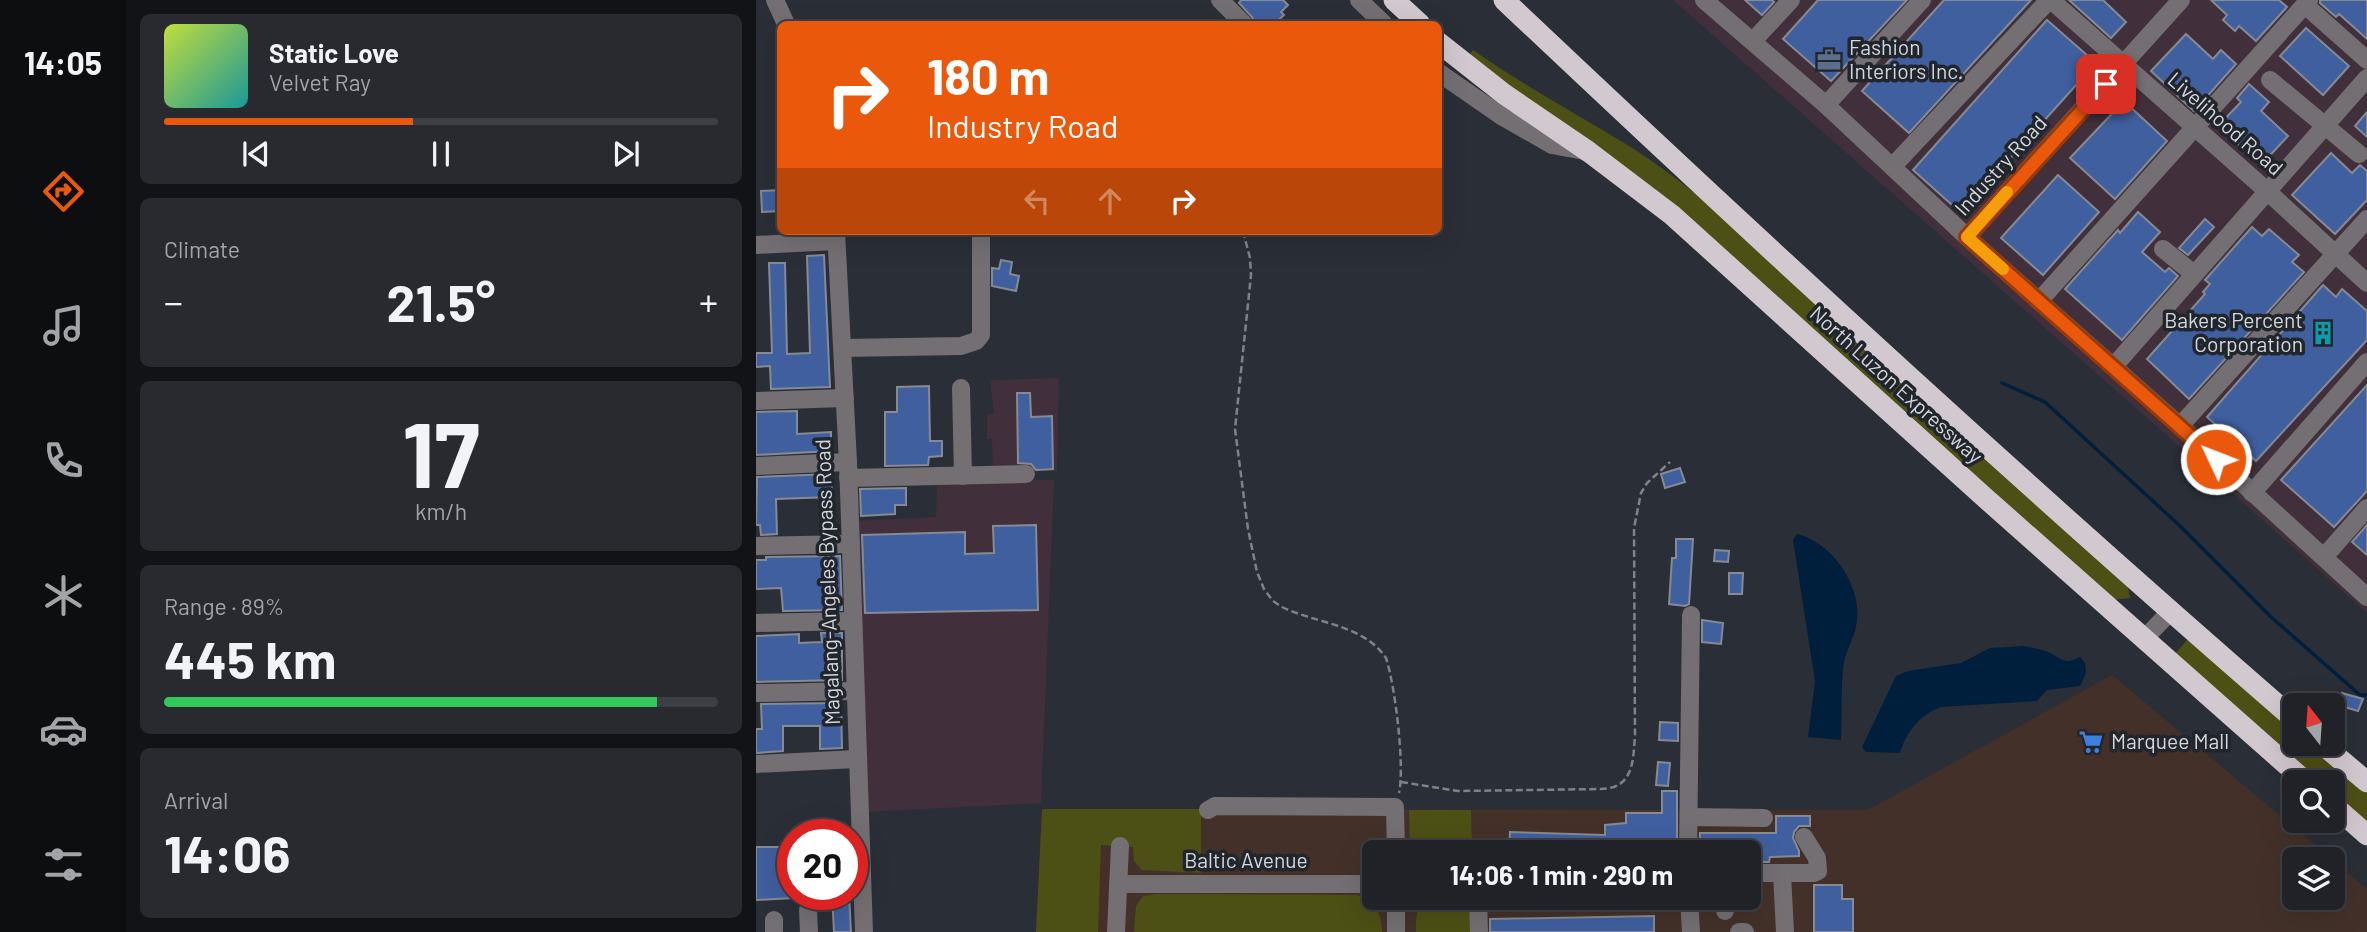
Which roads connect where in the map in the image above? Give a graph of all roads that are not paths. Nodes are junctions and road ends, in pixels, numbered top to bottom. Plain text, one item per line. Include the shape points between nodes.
1 (775, 0) edge
2 (1220, 0) edge
3 (1359, 0) edge
4 (1394, 0) edge
5 (1504, 0) edge
6 (1704, 0) edge
7 (1791, 0) edge
8 (1922, 0) edge
9 (2050, 0) edge
10 (2181, 0) edge
11 (2307, 2) edge
12 (785, 21) edge
13 (1241, 21) edge
14 (1381, 21) edge
15 (1417, 21) edge
16 (1753, 41) junction
17 (1442, 45) edge
18 (2367, 60) edge
19 (2123, 64) junction
20 (1442, 75) edge
21 (2367, 78) edge
22 (2270, 80) dead end
23 (1826, 104) junction
24 (2325, 124) junction
25 (2195, 127) junction
26 (1589, 152) junction
27 (2359, 154) dead end
28 (1893, 166) junction
29 (2267, 191) junction
30 (2367, 219) edge
31 (981, 235) edge
32 (836, 236) edge
33 (1967, 237) junction
34 (756, 245) edge
35 (2163, 249) dead end
36 (2335, 255) junction
37 (2194, 274) junction
38 (2367, 283) edge
39 (2039, 301) junction
40 (843, 348) junction
41 (2367, 362) edge
42 (2114, 366) junction
43 (961, 388) dead end
44 (845, 398) junction
45 (756, 401) edge
46 (2180, 426) junction
47 (756, 466) edge
48 (848, 470) junction
49 (1026, 474) dead end
50 (963, 476) junction
51 (2252, 493) junction
52 (2367, 508) edge
53 (850, 544) junction
54 (756, 546) edge
55 (2324, 556) junction
56 (2367, 597) edge
57 (2170, 612) junction
58 (1691, 615) dead end
59 (853, 621) junction
60 (756, 624) edge
61 (2144, 639) junction
62 (855, 691) junction
63 (756, 694) edge
64 (2282, 709) edge
65 (2336, 756) edge
66 (856, 759) junction
67 (756, 764) edge
68 (2292, 770) edge
69 (2367, 782) edge
70 (1208, 810) dead end
71 (2345, 816) edge
72 (1690, 817) junction
73 (1764, 818) dead end
74 (2367, 835) edge
75 (1804, 836) dead end
76 (1396, 840) edge
77 (1689, 840) edge
78 (1120, 846) dead end
79 (1761, 873) edge
80 (1782, 874) junction
81 (1118, 884) junction
82 (1362, 884) edge
83 (808, 910) dead end
84 (1396, 910) edge
85 (1478, 910) edge
86 (1689, 910) edge
87 (809, 932) edge
88 (864, 932) edge
89 (1116, 932) edge
90 (1396, 932) edge
91 (1479, 932) edge
92 (1690, 932) edge
93 (1785, 932) edge

1 - 12 street
2 - 13 street
3 - 14 street
4 - 15 highway
5 - 57 highway, North Luzon Expressway via 1889,359
6 - 16 street
7 - 16 street
8 - 23 street
9 - 19 street, Livelihood Road
9 - 28 street
10 - 19 street, Industry Road
11 - 18 street
11 - 25 street
16 - 23 street
17 - 26 highway, North Luzon Expressway
19 - 25 street, Livelihood Road
19 - 33 street, Industry Road
20 - 26 street via 1552,145
21 - 24 street
22 - 24 street
23 - 28 street
24 - 27 street
24 - 29 street
25 - 29 street, Livelihood Road
25 - 39 street
26 - 61 highway, North Luzon Expressway via 1672,215
28 - 33 street
29 - 36 street, Livelihood Road
29 - 37 street
30 - 36 street
31 - 40 street via 981,335 976,341 961,346
32 - 34 street
32 - 40 street, Magalang-Angeles Bypass Road
33 - 39 street
35 - 37 street
36 - 38 street, Livelihood Road
36 - 46 street
37 - 42 street
39 - 42 street
40 - 44 street, Magalang-Angeles Bypass Road
41 - 51 street
42 - 46 street
43 - 50 street
44 - 45 street
44 - 48 street, Magalang-Angeles Bypass Road
46 - 51 street
47 - 48 street
48 - 50 street
48 - 53 street, Magalang-Angeles Bypass Road
49 - 50 street
51 - 55 street
52 - 55 street
53 - 54 street
53 - 59 street, Magalang-Angeles Bypass Road
55 - 56 street
57 - 61 street
57 - 64 highway, North Luzon Expressway
58 - 72 street
59 - 60 street
59 - 62 street, Magalang-Angeles Bypass Road
61 - 68 highway, North Luzon Expressway
62 - 63 street
62 - 66 street, Magalang-Angeles Bypass Road
65 - 69 highway
66 - 67 street
66 - 88 street, Magalang-Angeles Bypass Road
70 - 76 street via 1215,806 1395,809
71 - 74 highway
72 - 73 street
72 - 77 street
75 - 80 street via 1817,858 1818,871
78 - 81 street
79 - 80 street
80 - 93 street
81 - 82 street, Baltic Avenue
81 - 89 street
83 - 87 street
84 - 90 street
85 - 91 street
86 - 92 street

